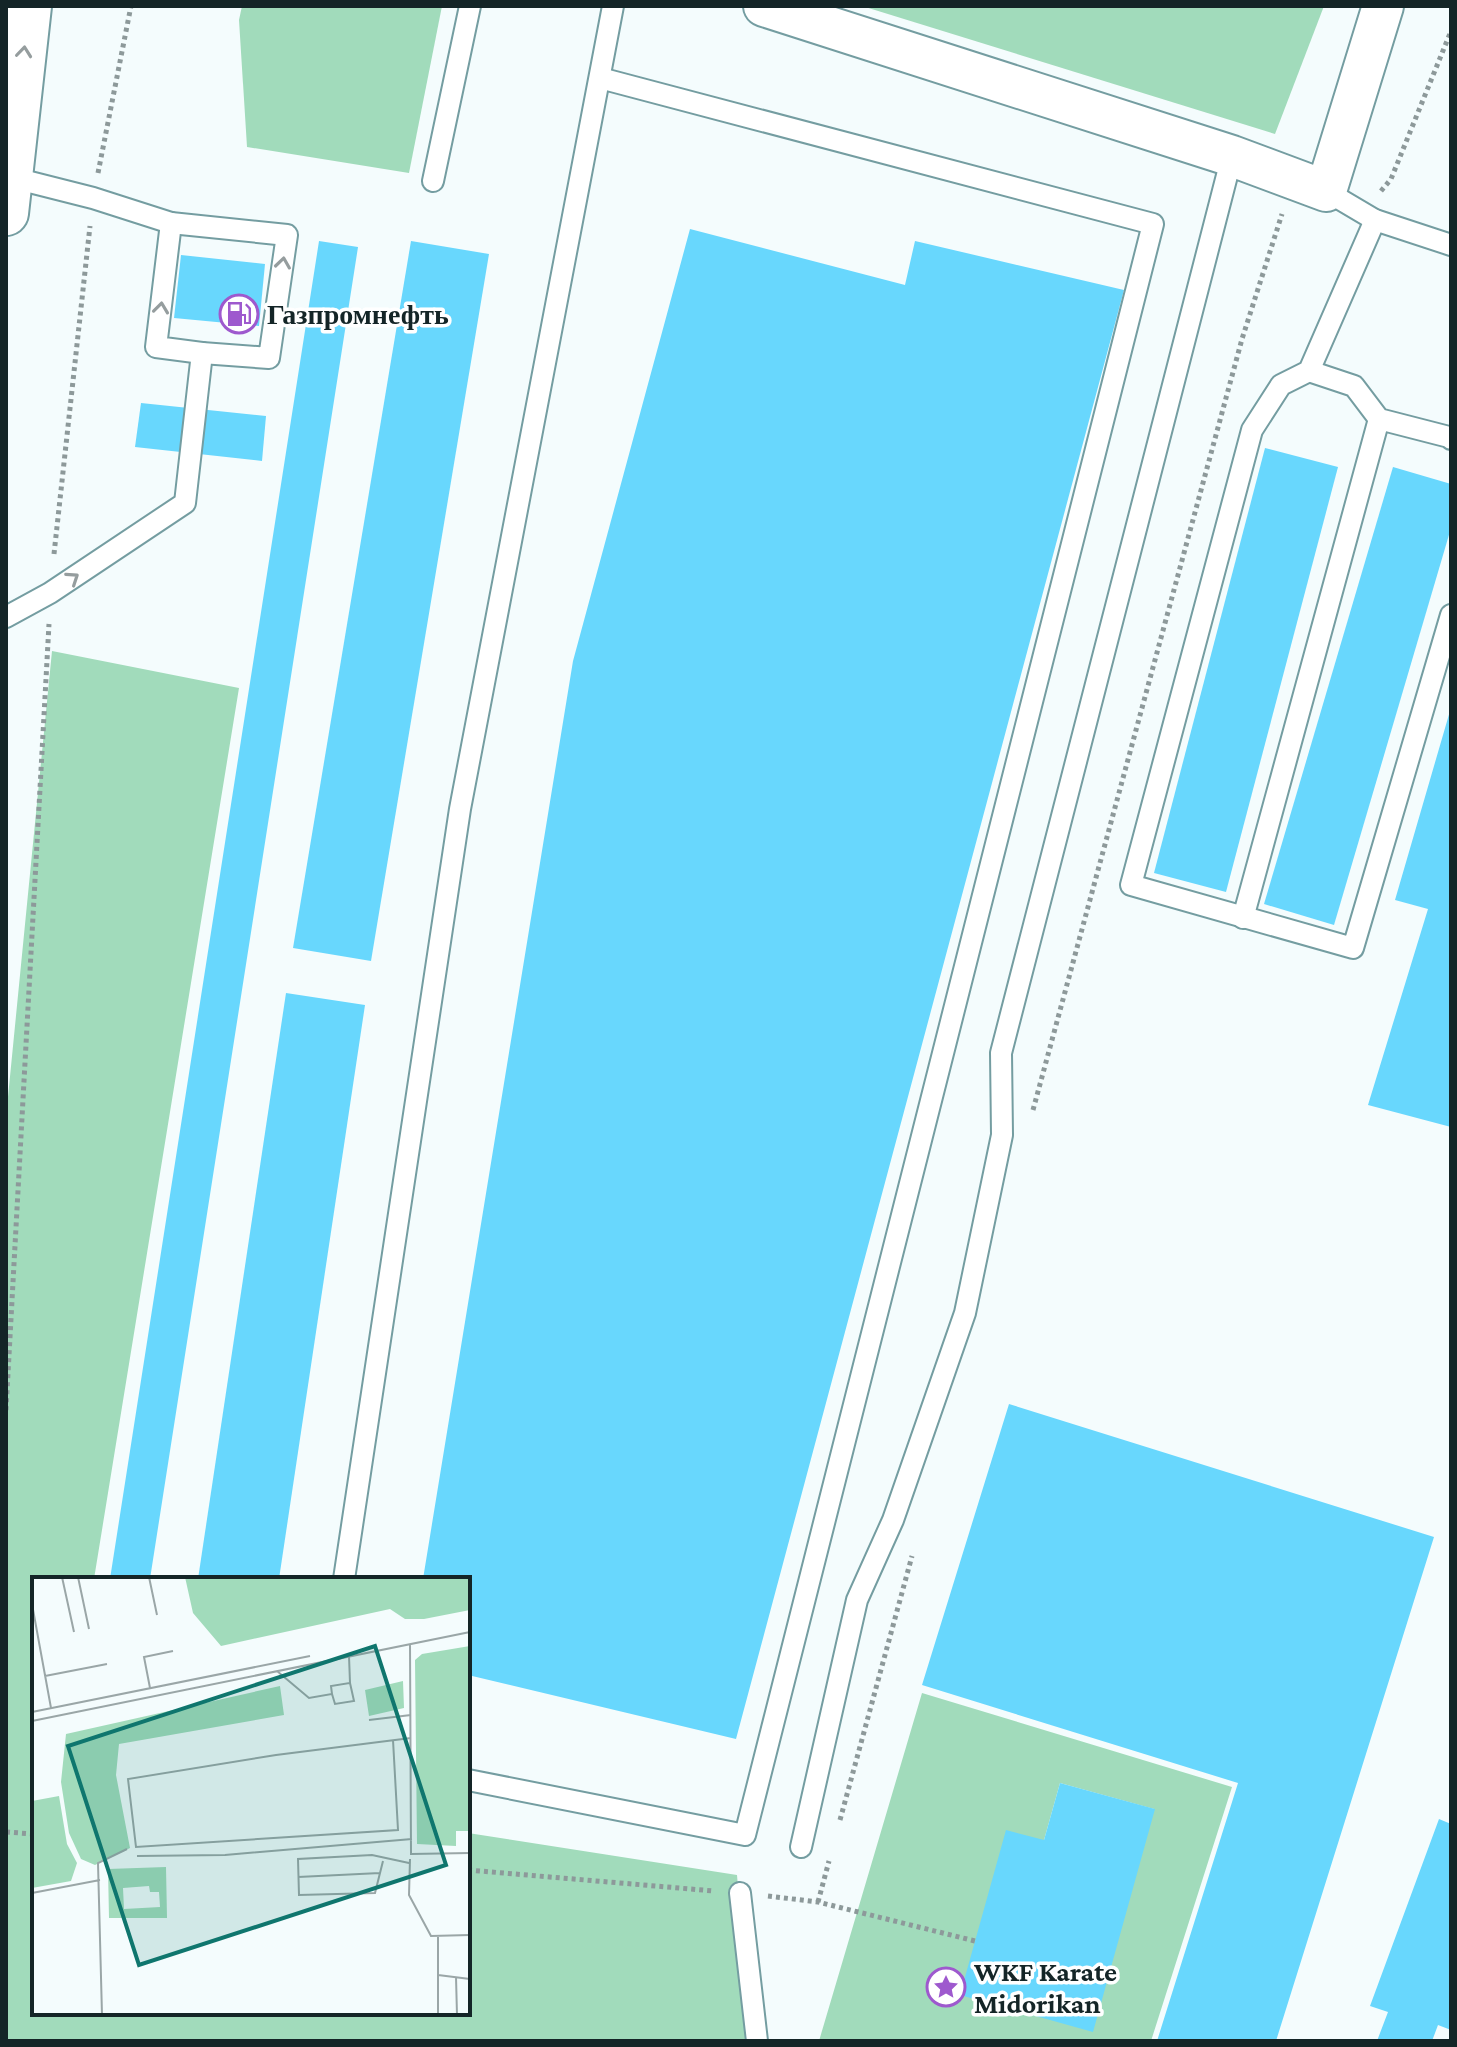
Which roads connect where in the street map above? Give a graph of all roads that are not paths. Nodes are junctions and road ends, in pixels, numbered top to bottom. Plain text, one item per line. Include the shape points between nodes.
1 (29, 6) edge
2 (470, 6) edge
3 (613, 6) edge
4 (764, 6) edge
5 (1383, 6) edge
6 (600, 78) junction
7 (1232, 156) junction
8 (433, 181) dead end
9 (1326, 191) junction
10 (8, 195) edge
11 (1370, 216) junction
12 (171, 223) junction
13 (1451, 245) edge
14 (202, 353) junction
15 (1309, 371) junction
16 (1379, 419) junction
17 (1451, 439) edge
18 (1451, 615) edge
19 (6, 617) edge
20 (1243, 918) junction
21 (344, 1577) edge
22 (470, 1780) edge
23 (801, 1847) dead end
24 (740, 1893) road end
25 (757, 2041) edge

10 -> 1 highway
2 - 8 lane
3 - 6 lane
4 - 7 street
5 - 9 street
6 - 21 lane via 460,809
6 - 22 lane via 1153,224 745,1835
7 - 9 street
7 - 23 lane via 1001,1053 1002,1135 965,1313 893,1520 857,1600
9 - 11 lane
10 - 12 lane via 93,198
11 - 13 lane
11 - 15 lane
14 -> 12 lane via 156,347
14 -> 12 lane via 269,358 287,235
19 -> 14 lane via 185,503
15 - 16 lane via 1354,386
15 - 20 lane via 1281,385 1252,430 1131,885
16 - 17 lane
16 - 20 lane
18 - 20 lane via 1353,948
24 - 25 lane

